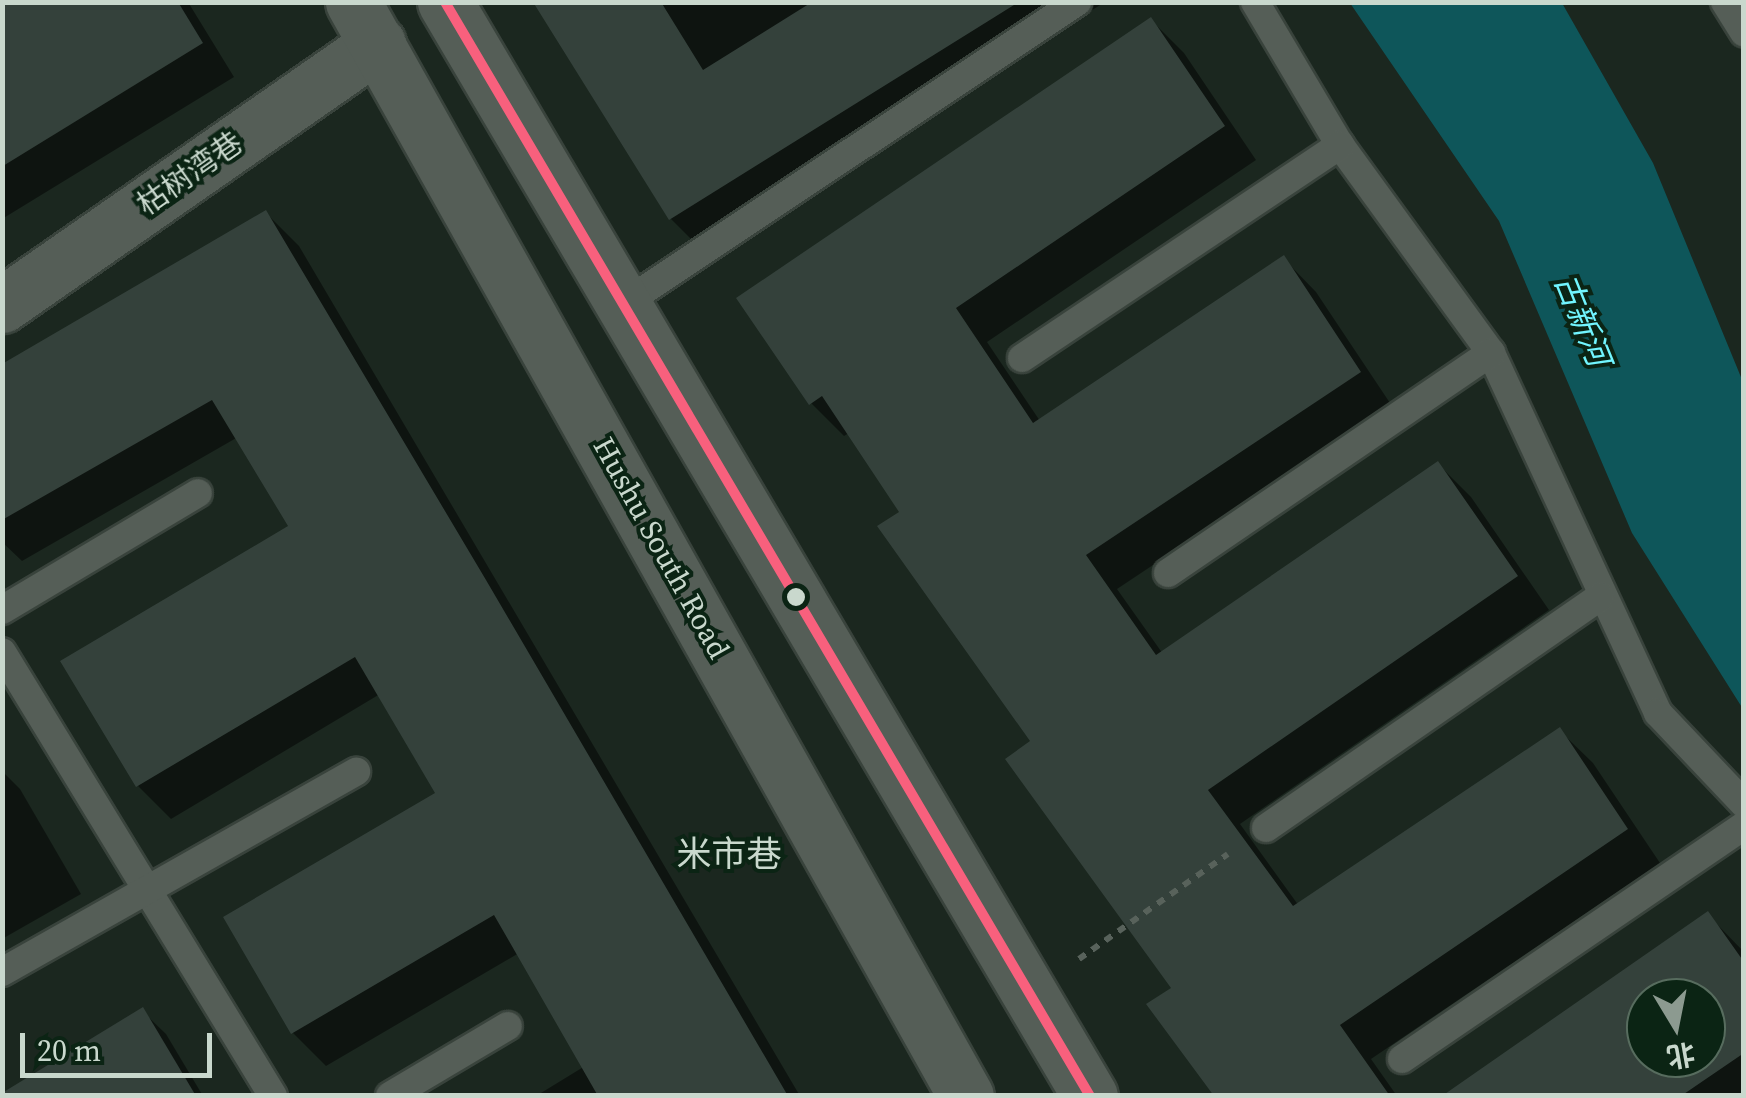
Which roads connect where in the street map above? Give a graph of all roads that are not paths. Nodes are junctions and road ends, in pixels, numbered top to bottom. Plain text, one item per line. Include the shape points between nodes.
1 (444, 2) edge
2 (1077, 2) edge
3 (1255, 2) edge
4 (1725, 2) edge
5 (366, 23) edge
6 (1744, 32) edge
7 (1340, 146) junction
8 (626, 302) junction
9 (2, 305) edge
10 (1491, 353) junction
11 (1022, 358) dead end
12 (198, 493) dead end
13 (1168, 573) dead end
14 (1600, 598) junction
15 (2, 610) edge
16 (2, 652) edge
17 (356, 772) dead end
18 (1744, 804) edge
19 (1744, 826) edge
20 (1266, 828) road end
21 (149, 889) junction
22 (2, 972) edge
23 (508, 1026) dead end
24 (1402, 1059) dead end
25 (273, 1096) edge
26 (390, 1096) edge
27 (966, 1096) edge
28 (1090, 1096) edge

1 - 8 main road
2 - 8 lane
3 - 7 lane
4 - 6 lane
5 - 9 main road, 枯树湾巷
5 - 27 main road, Hushu South Road
7 - 10 lane
7 - 11 lane
8 - 28 main road via 790,595
10 - 13 lane
10 - 14 lane
12 - 15 lane
14 - 18 lane via 1658,713
14 - 20 lane
16 - 21 lane
17 - 21 lane
19 - 24 lane
21 - 22 lane
21 - 25 lane
23 - 26 lane

